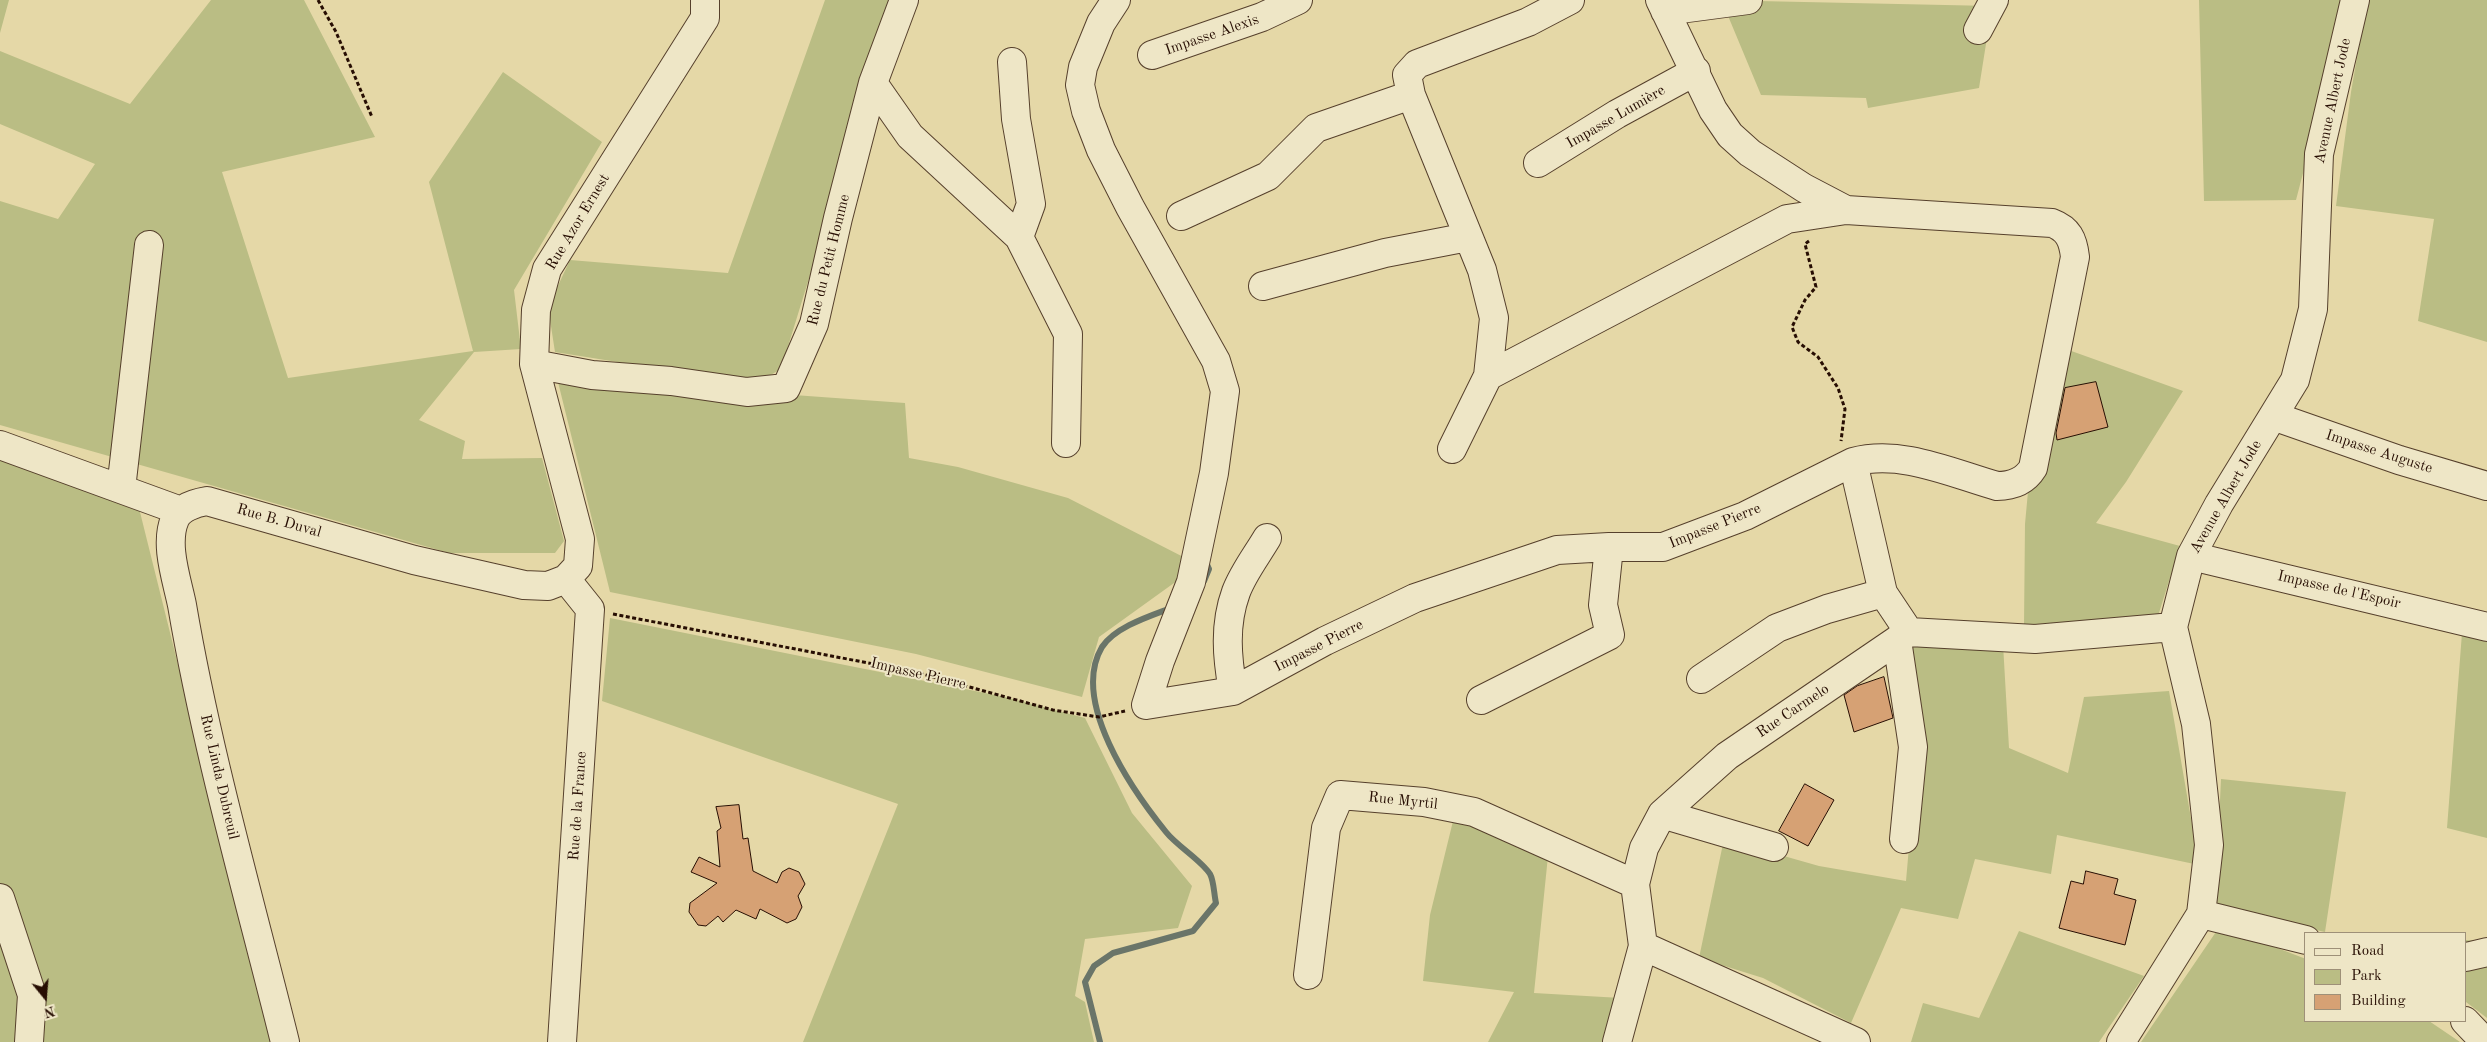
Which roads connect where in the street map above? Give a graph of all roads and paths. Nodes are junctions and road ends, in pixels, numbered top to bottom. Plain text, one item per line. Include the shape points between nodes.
1 (318, 0) edge
2 (705, 0) edge
3 (904, 0) edge
4 (1116, 0) edge
5 (1298, 0) edge
6 (1570, 0) edge
7 (1748, 0) edge
8 (1994, 0) edge
9 (2355, 0) edge
10 (1663, 6) edge
11 (1978, 30) dead end
12 (1152, 55) dead end
13 (1012, 62) dead end
14 (1696, 72) junction
15 (873, 83) junction
16 (1411, 95) junction
17 (372, 117) dead end
18 (1538, 163) dead end
19 (1834, 212) junction
20 (1182, 216) dead end
21 (1019, 237) junction
22 (1468, 237) junction
23 (149, 245) dead end
24 (1263, 286) dead end
25 (534, 364) junction
26 (1488, 376) junction
27 (2272, 416) junction
28 (1066, 443) dead end
29 (0, 445) edge
30 (1452, 449) dead end
31 (1845, 465) junction
32 (2487, 486) edge
33 (121, 489) junction
34 (181, 511) junction
35 (1267, 538) dead end
36 (1609, 547) junction
37 (2191, 556) junction
38 (566, 580) junction
39 (1883, 593) junction
40 (590, 609) junction
41 (2174, 627) junction
42 (2487, 627) edge
43 (1903, 636) junction
44 (1701, 678) dead end
45 (1233, 691) junction
46 (1481, 700) dead end
47 (1146, 705) junction
48 (1662, 814) junction
49 (1904, 839) dead end
50 (1774, 847) dead end
51 (1634, 884) junction
52 (0, 898) edge
53 (2201, 914) junction
54 (2304, 940) edge
55 (1643, 946) junction
56 (2487, 952) edge
57 (2467, 957) edge
58 (1308, 975) dead end
59 (2466, 1022) edge
60 (1851, 1041) edge
61 (29, 1042) edge
62 (285, 1042) edge
63 (562, 1042) edge
64 (1617, 1042) edge
65 (2121, 1042) edge
66 (2485, 1042) edge

1 - 17 path via 336,32
2 - 25 street, Rue Azor Ernest via 705,18 547,269 536,310
3 - 15 street, Rue du Petit Homme
4 - 47 street via 1101,23 1084,67 1080,85 1086,110 1101,150 1130,207 1216,361 1225,391 1214,473 1191,582
5 - 12 street, Impasse Alexis via 1262,18
6 - 16 street via 1528,22 1417,64 1408,75
7 - 10 street
8 - 11 street
9 - 27 street, Avenue Albert Jode via 2319,154 2313,309 2295,380
10 - 14 street
13 - 21 street via 1016,119 1031,204
14 - 18 street, Impasse Lumière via 1617,114
14 - 19 street via 1713,110 1737,141
15 - 21 street via 910,136
15 - 25 street, Rue du Petit Homme via 814,324 786,388 747,392 671,381 592,375
16 - 20 street via 1316,128 1268,176
16 - 22 street
19 - 26 street via 1787,219
19 - 31 path via 1805,244 1816,287 1805,300 1792,327 1798,342 1818,357 1838,388 1845,409
19 - 31 street, Impasse Pierre via 2052,222 2070,235 2075,257 2033,468 2028,476 2008,486 1997,486 1896,457 1871,457
21 - 28 street via 1068,334
22 - 24 street via 1385,253
22 - 26 street via 1482,270 1494,318
23 - 33 street
25 - 38 street, Rue Azor Ernest via 580,539 578,566
26 - 30 street
27 - 32 street, Impasse Auguste via 2399,460
27 - 37 street, Avenue Albert Jode
29 - 33 street
31 - 36 street, Impasse Pierre via 1745,516 1663,547
31 - 39 street
33 - 34 street
34 - 38 street, Rue B. Duval via 196,502 206,501 414,560 515,583 548,586
34 - 62 street, Rue Linda Dubreuil via 175,519 171,544 189,646
35 - 45 street via 1236,592 1232,608 1226,638
36 - 45 street, Impasse Pierre via 1557,550 1415,598
36 - 46 street via 1603,605 1610,635
37 - 41 street, Avenue Albert Jode
37 - 42 street, Impasse de l'Espoir
38 - 40 street
39 - 43 street
39 - 44 street via 1777,628
40 - 47 path, Impasse Pierre via 915,672 1054,710 1098,717
40 - 63 street, Rue de la France
41 - 43 street via 2035,639
41 - 53 street, Avenue Albert Jode via 2196,724 2210,845
43 - 48 street, Rue Carmelo via 1727,756
43 - 49 street via 1913,747
45 - 47 street, Impasse Pierre
48 - 50 street
48 - 51 street, Rue Carmelo via 1644,848
51 - 55 street, Rue Carmelo
51 - 58 street, Rue Myrtil via 1474,812 1424,802 1340,795 1326,828
52 - 61 street via 32,995
53 - 54 street
53 - 65 street, Avenue Albert Jode
55 - 60 street
55 - 64 street, Rue Carmelo
56 - 57 street
59 - 66 street

